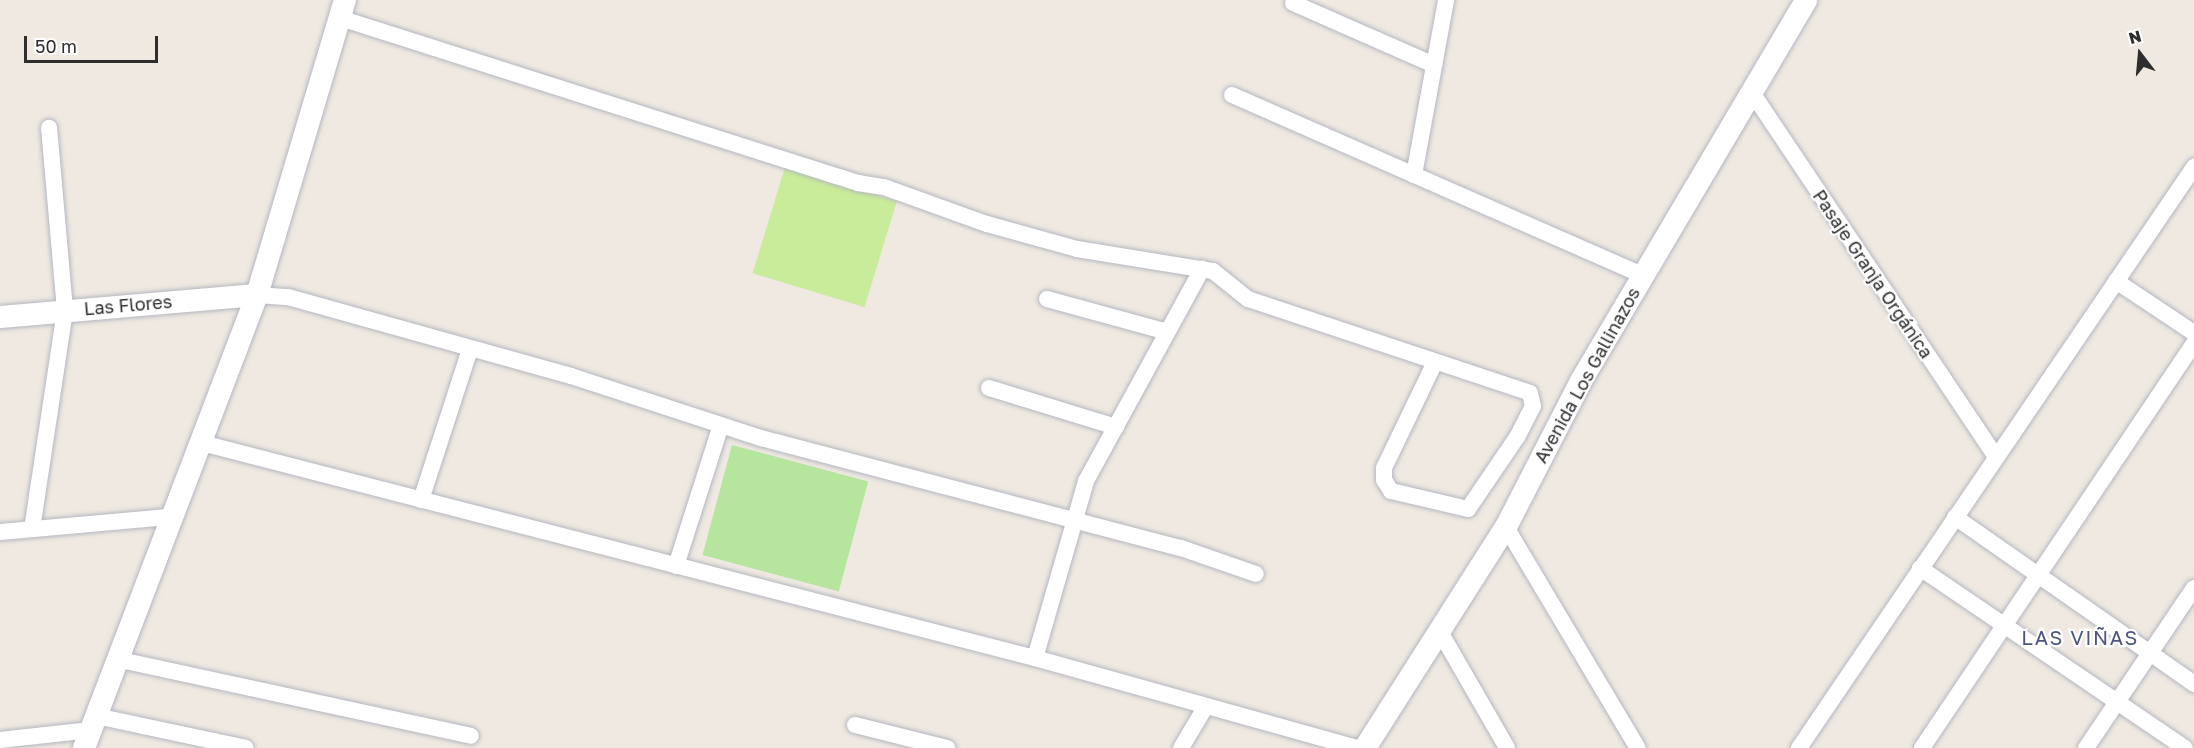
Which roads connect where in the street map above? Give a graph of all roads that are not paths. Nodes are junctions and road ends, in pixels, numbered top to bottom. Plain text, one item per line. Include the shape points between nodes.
1 (1446, 0) edge
2 (1806, 0) edge
3 (1293, 3) dead end
4 (342, 9) edge
5 (1434, 65) junction
6 (1751, 91) junction
7 (1232, 95) dead end
8 (49, 128) dead end
9 (2194, 167) edge
10 (1414, 175) junction
11 (1202, 269) junction
12 (1643, 275) junction
13 (2116, 281) junction
14 (257, 295) junction
15 (1047, 299) dead end
16 (65, 310) junction
17 (0, 317) edge
18 (1168, 332) junction
19 (2194, 333) edge
20 (2194, 343) edge
21 (470, 349) junction
22 (1435, 362) junction
23 (989, 388) dead end
24 (721, 425) junction
25 (1116, 427) junction
26 (198, 442) junction
27 (1996, 457) junction
28 (421, 500) junction
29 (168, 517) junction
30 (1954, 517) junction
31 (1073, 521) junction
32 (1506, 527) junction
33 (32, 529) junction
34 (0, 532) edge
35 (676, 566) junction
36 (1920, 568) junction
37 (1256, 574) dead end
38 (2038, 576) junction
39 (2194, 588) edge
40 (2005, 625) junction
41 (1439, 630) junction
42 (2150, 653) junction
43 (116, 658) junction
44 (1035, 658) junction
45 (2194, 684) edge
46 (2117, 702) junction
47 (1206, 706) junction
48 (855, 725) dead end
49 (90, 731) edge
50 (471, 736) dead end
51 (0, 740) edge
52 (246, 748) edge
53 (947, 748) edge
54 (1181, 748) edge
55 (1358, 748) edge
56 (1365, 748) edge
57 (1507, 748) edge
58 (1638, 748) edge
59 (1799, 748) edge
60 (1923, 748) edge
61 (2086, 748) edge
62 (2185, 748) edge

1 - 5 street
2 - 6 street, Avenida Los Gallinazos
3 - 5 street
4 - 11 street via 813,170 884,187 987,224 1077,249
4 - 14 street
5 - 10 street
6 - 12 street, Avenida Los Gallinazos
6 - 27 street, Pasaje Granja Orgánica
7 - 10 street
8 - 16 street
9 - 13 street
10 - 12 street
11 - 18 street
11 - 22 street via 1212,271 1248,299
12 - 32 street, Avenida Los Gallinazos
13 - 19 street
13 - 27 street
14 - 16 street, Las Flores
14 - 21 street via 288,297
14 - 26 street
15 - 18 street
16 - 17 street, Las Flores
16 - 33 street
18 - 25 street
20 - 38 street
21 - 24 street
21 - 28 street
22 - 22 street via 1384,468 1384,480 1391,490 1468,509 1517,437 1533,399 1530,393
23 - 25 street
24 - 31 street
24 - 35 street
25 - 31 street via 1086,481
26 - 28 street
26 - 29 street
27 - 30 street
28 - 35 street
29 - 33 street
29 - 43 street
30 - 36 street
30 - 38 street
31 - 37 street via 1181,548
31 - 44 street
32 - 41 street, Avenida Los Gallinazos
32 - 58 street
33 - 34 street
35 - 44 street
36 - 40 street
36 - 59 street
38 - 40 street
38 - 42 street
39 - 42 street
40 - 46 street
40 - 60 street
41 - 56 street, Avenida Los Gallinazos
41 - 57 street
42 - 45 street
42 - 46 street
43 - 49 street
43 - 50 street
44 - 47 street
46 - 61 street
46 - 62 street
47 - 54 street
47 - 55 street
48 - 53 street
49 - 51 street
49 - 52 street

